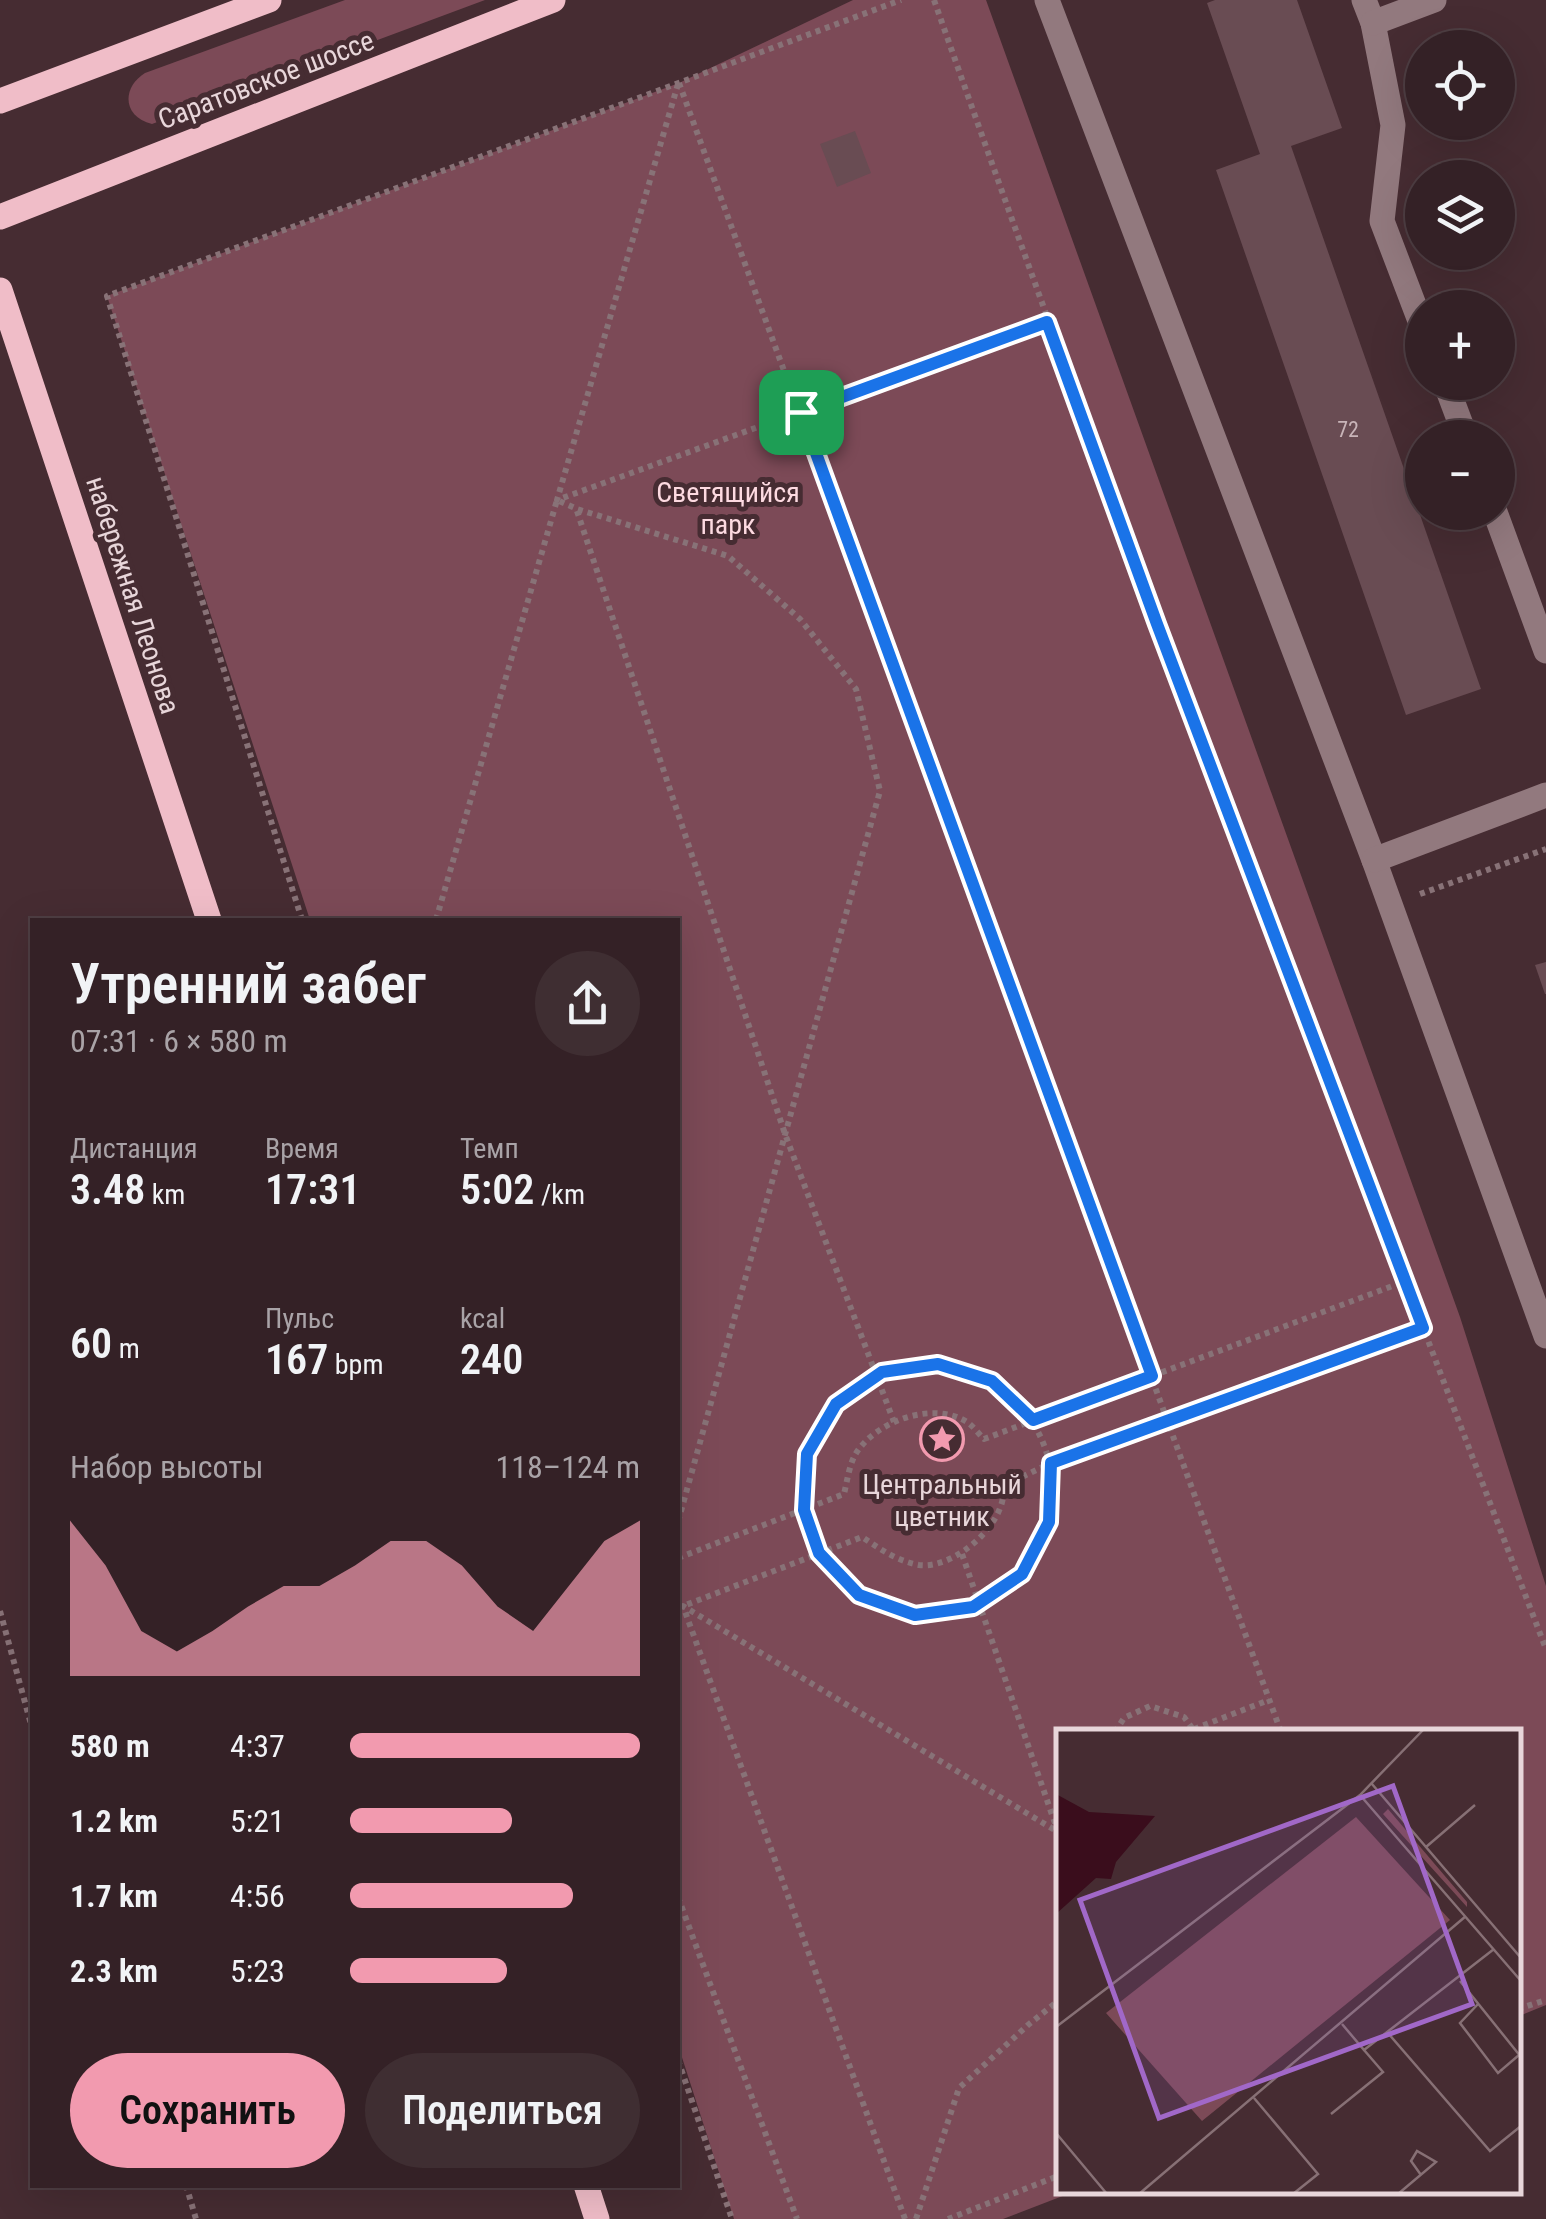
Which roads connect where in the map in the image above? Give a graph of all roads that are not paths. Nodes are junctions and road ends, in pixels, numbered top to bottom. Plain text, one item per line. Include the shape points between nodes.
1 (269, 0) edge
2 (553, 0) edge
3 (1047, 0) edge
4 (1434, 0) edge
5 (1369, 11) edge
6 (0, 101) edge
7 (0, 217) edge
8 (0, 290) edge
9 (1408, 290) edge
10 (1504, 530) edge
11 (1536, 590) edge
12 (1546, 652) edge
13 (1546, 795) edge
14 (1374, 860) junction
15 (208, 918) edge
16 (1546, 1336) edge
17 (587, 2188) edge
18 (597, 2219) edge

1 - 6 main road
2 - 7 main road, Саратовское шоссе
3 - 14 street
4 - 5 street
5 - 9 street via 1393,125 1382,221
8 - 15 main road, набережная Леонова
10 - 11 street
11 - 12 street
13 - 14 street
14 - 16 street
17 - 18 main road

